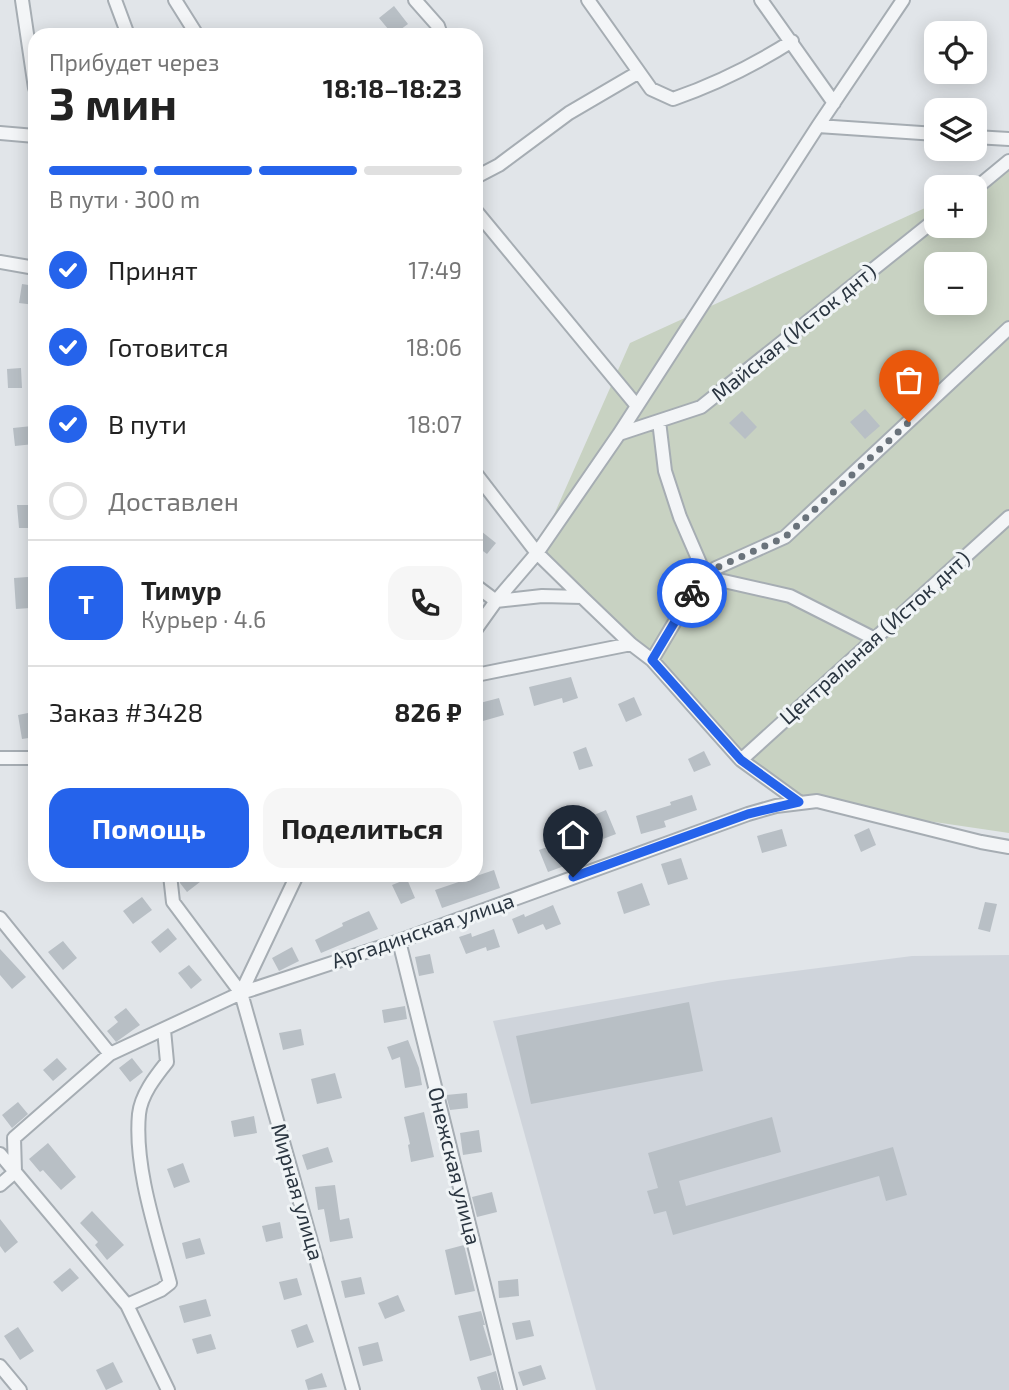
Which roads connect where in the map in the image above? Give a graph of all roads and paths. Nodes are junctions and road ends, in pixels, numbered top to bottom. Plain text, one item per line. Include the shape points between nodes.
1 (22, 0) edge
2 (115, 0) edge
3 (175, 0) edge
4 (415, 0) edge
5 (588, 0) edge
6 (761, 0) edge
7 (903, 0) edge
8 (125, 28) edge
9 (193, 28) edge
10 (439, 28) edge
11 (28, 41) edge
12 (792, 41) junction
13 (639, 72) junction
14 (834, 103) junction
15 (818, 125) junction
16 (0, 133) edge
17 (924, 133) edge
18 (28, 135) edge
19 (987, 138) edge
20 (1009, 139) edge
21 (1009, 161) edge
22 (483, 173) edge
23 (987, 179) edge
24 (483, 219) edge
25 (924, 229) edge
26 (0, 262) edge
27 (28, 267) edge
28 (1009, 328) edge
29 (637, 406) junction
30 (659, 421) junction
31 (619, 434) junction
32 (483, 483) edge
33 (1009, 517) edge
34 (537, 552) junction
35 (706, 577) junction
36 (483, 591) edge
37 (582, 597) junction
38 (496, 601) junction
39 (483, 619) edge
40 (875, 639) junction
41 (631, 644) junction
42 (652, 660) junction
43 (483, 674) edge
44 (0, 758) edge
45 (28, 758) edge
46 (741, 760) junction
47 (799, 802) junction
48 (1009, 847) edge
49 (171, 882) edge
50 (294, 882) edge
51 (0, 918) edge
52 (399, 941) junction
53 (241, 993) junction
54 (164, 1030) junction
55 (110, 1054) junction
56 (0, 1153) edge
57 (15, 1172) junction
58 (0, 1185) edge
59 (127, 1305) junction
60 (0, 1366) edge
61 (20, 1390) edge
62 (168, 1390) edge
63 (353, 1390) edge
64 (510, 1390) edge

1 - 11 street
2 - 8 street
3 - 9 street
4 - 10 street
5 - 13 street
6 - 12 street
7 - 14 street
12 - 13 street via 730,77 673,99 651,89
12 - 14 street
13 - 22 street via 569,113
14 - 15 street
15 - 17 street
15 - 29 street
16 - 18 street
19 - 20 street
21 - 23 street
24 - 29 street
25 - 30 street, Майская (Исток днт) via 701,407
26 - 27 street
28 - 35 street via 785,537 716,568
29 - 31 street
30 - 31 street, Майская (Исток днт)
30 - 35 street via 665,471
31 - 34 street
32 - 34 street
33 - 40 street, Центральная (Исток днт)
34 - 37 street
34 - 38 street
35 - 40 street via 790,596
35 - 42 street
36 - 38 street
37 - 38 street
37 - 41 street
38 - 39 street
40 - 46 street, Центральная (Исток днт)
41 - 42 street
41 - 43 street
42 - 46 street
44 - 45 street
46 - 47 street
47 - 48 street, Аргадинская улица via 817,802
47 - 52 street, Аргадинская улица via 748,814
49 - 53 street via 173,902
50 - 53 street
51 - 55 street
52 - 53 street, Аргадинская улица
52 - 64 street, Онежская улица
53 - 54 street, Аргадинская улица
53 - 63 street, Мирная улица
54 - 55 street, Аргадинская улица
54 - 59 street via 167,1062 150,1084 139,1112 141,1174 170,1283
55 - 57 street, Аргадинская улица via 14,1138
56 - 57 street
57 - 58 street
57 - 59 street
59 - 62 street
60 - 61 street

